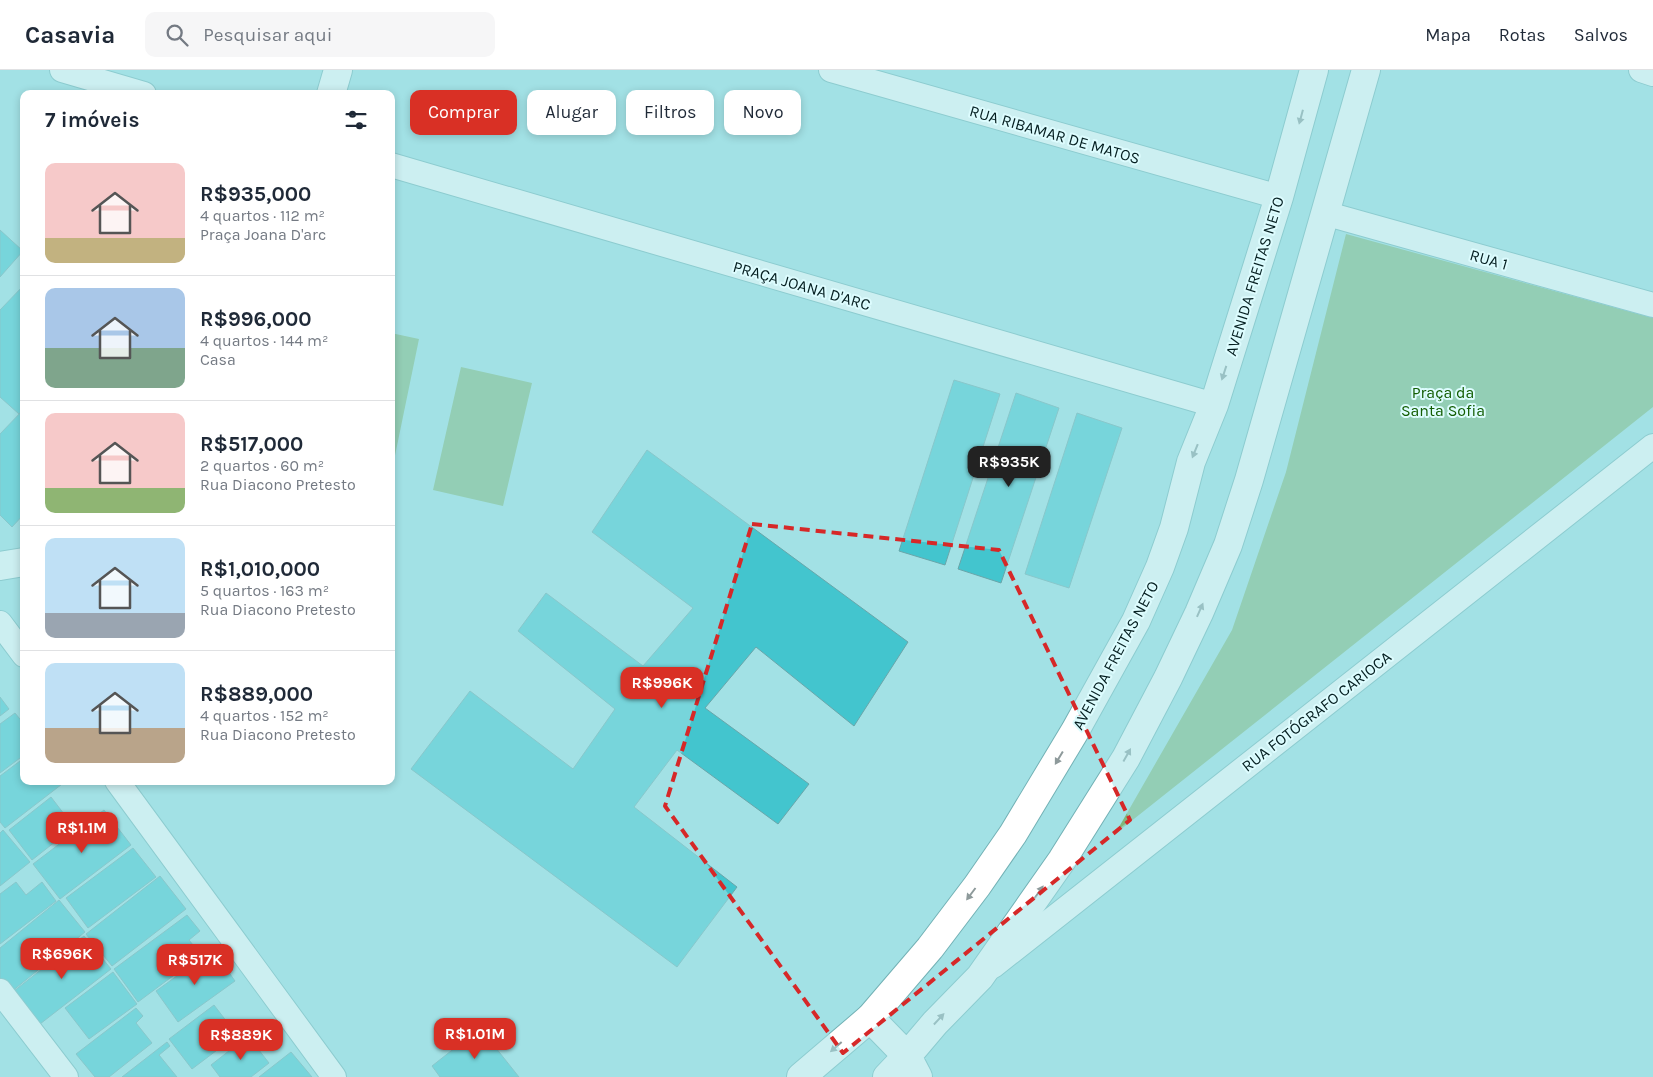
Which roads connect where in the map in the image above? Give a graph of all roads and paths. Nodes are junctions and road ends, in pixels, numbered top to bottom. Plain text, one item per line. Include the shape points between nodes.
1 (62, 70) edge
2 (338, 70) edge
3 (831, 70) edge
4 (1314, 70) edge
5 (1366, 70) edge
6 (1641, 70) edge
7 (1653, 74) edge
8 (130, 90) edge
9 (331, 90) edge
10 (395, 166) edge
11 (1279, 197) junction
12 (1324, 213) junction
13 (1653, 305) edge
14 (1214, 405) junction
15 (1653, 446) edge
16 (20, 563) edge
17 (0, 566) edge
18 (0, 623) edge
19 (20, 650) edge
20 (120, 785) edge
21 (980, 977) junction
22 (0, 991) edge
23 (870, 1018) junction
24 (912, 1066) edge
25 (66, 1077) edge
26 (334, 1077) edge
27 (801, 1077) edge
28 (887, 1077) edge

1 - 8 street
2 - 9 main road
3 - 11 street, RUA RIBAMAR DE MATOS
4 -> 11 main road, AVENIDA FREITAS NETO
5 - 12 main road
6 - 7 street
10 - 14 street, PRAÇA JOANA D'ARC
11 -> 14 main road, AVENIDA FREITAS NETO
12 - 13 street, RUA 1
21 -> 12 main road via 1062,860 1126,758 1199,613 1228,545 1249,480
14 -> 23 main road, AVENIDA FREITAS NETO via 1191,462 1160,567 1136,622 1075,731 1013,834 977,886 930,948
15 - 21 street, RUA FOTÓGRAFO CARIOCA
16 - 17 main road
18 - 19 street
20 - 26 street
24 -> 21 main road via 935,1023
22 - 25 street
23 - 24 main road
23 -> 27 main road, AVENIDA FREITAS NETO
24 - 28 main road

